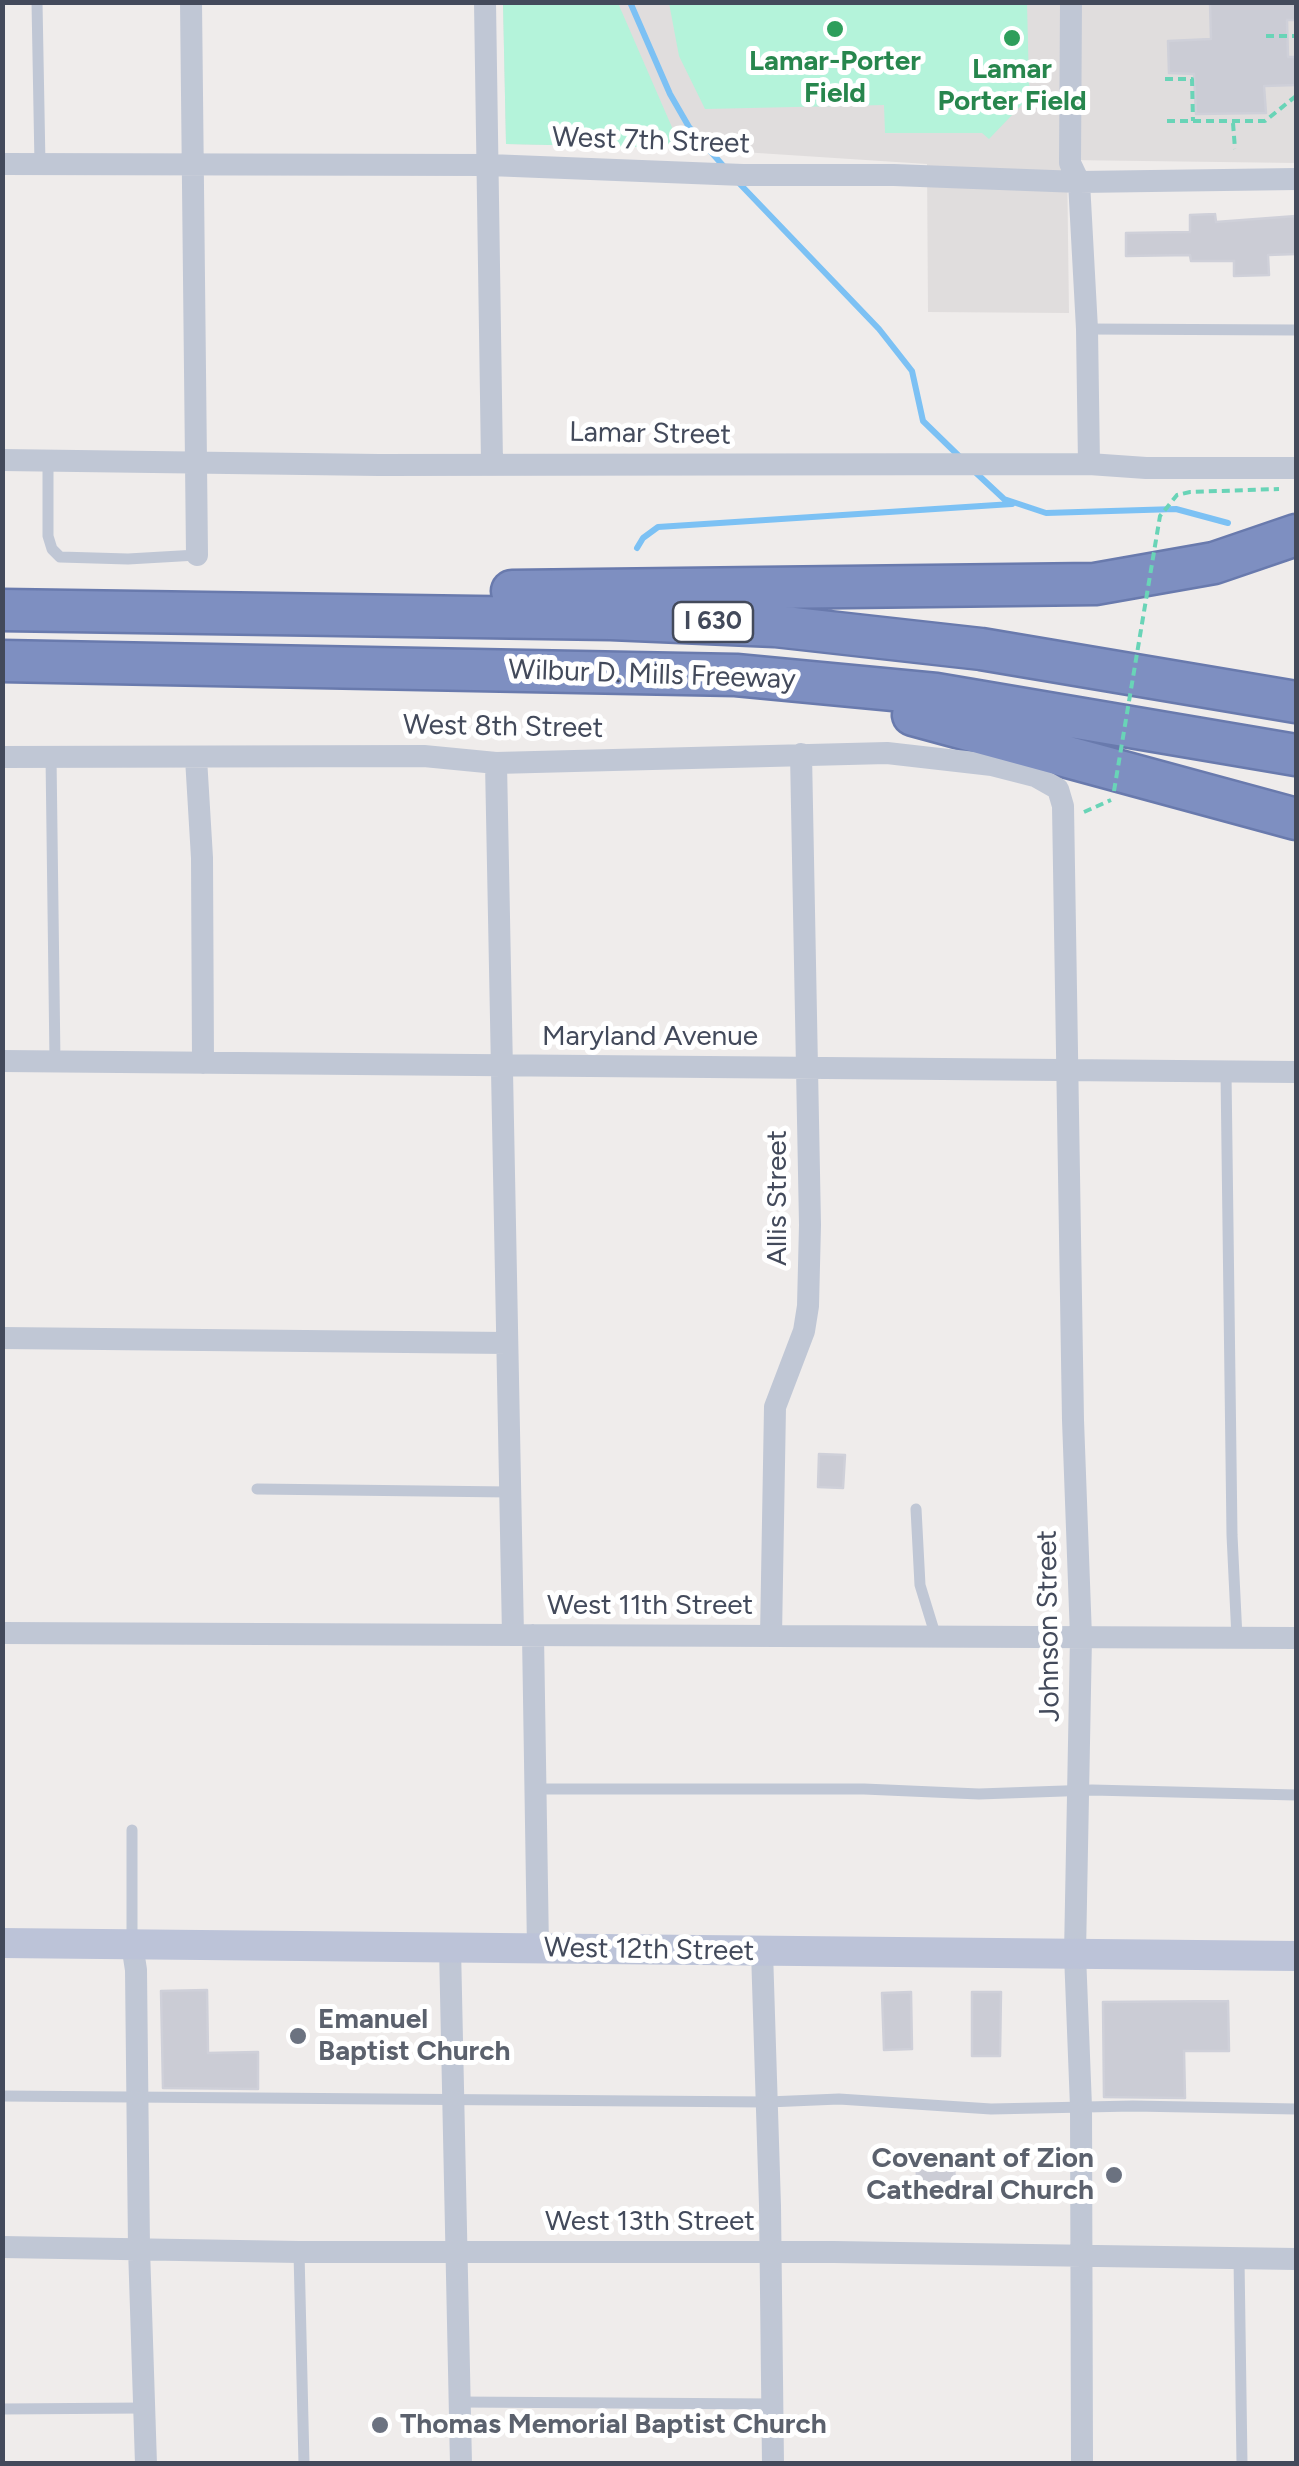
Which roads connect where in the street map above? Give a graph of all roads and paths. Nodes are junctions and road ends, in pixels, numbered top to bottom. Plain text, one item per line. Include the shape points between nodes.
1 (37, 2) edge
2 (191, 2) edge
3 (486, 2) edge
4 (1071, 2) edge
5 (1266, 36) dead end
6 (1296, 36) edge
7 (1165, 79) dead end
8 (1296, 96) edge
9 (1167, 121) dead end
10 (1193, 121) junction
11 (1233, 122) junction
12 (1234, 149) dead end
13 (2, 164) edge
14 (193, 164) junction
15 (40, 165) junction
16 (489, 165) junction
17 (1296, 179) edge
18 (1079, 182) junction
19 (1087, 330) junction
20 (1296, 330) edge
21 (2, 460) edge
22 (48, 461) junction
23 (195, 463) junction
24 (492, 463) junction
25 (1089, 464) junction
26 (1296, 468) edge
27 (1279, 490) dead end
28 (1296, 535) edge
29 (197, 555) joint
30 (2, 610) edge
31 (123, 611) junction
32 (2, 662) edge
33 (663, 672) junction
34 (1296, 702) edge
35 (801, 754) junction
36 (1296, 754) edge
37 (2, 756) edge
38 (51, 756) junction
39 (196, 758) junction
40 (496, 763) junction
41 (1058, 789) joint
42 (1296, 819) edge
43 (1064, 822) junction
44 (2, 1061) edge
45 (55, 1062) junction
46 (204, 1063) junction
47 (502, 1066) junction
48 (807, 1068) junction
49 (1070, 1070) junction
50 (1226, 1072) junction
51 (1296, 1072) edge
52 (2, 1338) edge
53 (507, 1343) junction
54 (257, 1489) dead end
55 (510, 1492) junction
56 (916, 1509) dead end
57 (2, 1633) edge
58 (523, 1635) junction
59 (771, 1636) junction
60 (936, 1637) junction
61 (1082, 1637) junction
62 (1237, 1638) junction
63 (1296, 1638) edge
64 (536, 1789) junction
65 (1079, 1791) junction
66 (1296, 1795) edge
67 (132, 1830) dead end
68 (2, 1943) edge
69 (132, 1944) junction
70 (450, 1948) junction
71 (538, 1949) junction
72 (762, 1951) junction
73 (1075, 1954) junction
74 (1296, 1956) edge
75 (2, 2096) edge
76 (138, 2098) junction
77 (454, 2101) junction
78 (768, 2102) junction
79 (1081, 2107) junction
80 (1296, 2109) edge
81 (2, 2247) edge
82 (139, 2248) junction
83 (454, 2250) junction
84 (299, 2252) junction
85 (769, 2253) junction
86 (1080, 2257) junction
87 (1239, 2258) junction
88 (1296, 2259) edge
89 (460, 2402) junction
90 (772, 2404) junction
91 (143, 2408) junction
92 (2, 2410) edge
93 (146, 2464) edge
94 (304, 2464) edge
95 (461, 2464) edge
96 (773, 2464) edge
97 (1082, 2464) edge
98 (1242, 2464) edge

1 - 15 lane
2 - 14 street
3 - 16 street
4 - 18 street via 1070,162
5 - 6 path
7 - 10 path via 1192,79
8 - 11 path via 1265,121
9 - 10 path
10 - 11 path
11 - 12 path
13 - 15 street, West 7th Street
14 - 15 street, West 7th Street
14 - 16 street, West 7th Street
14 - 23 street
16 - 18 street, West 7th Street
16 - 24 street
17 - 18 street, West 7th Street
18 - 19 street
19 - 20 lane
19 - 25 street
21 - 22 street, Lamar Street
22 - 23 street, Lamar Street
22 - 29 lane via 48,536 60,557
23 - 24 street, Lamar Street
23 - 29 street
24 - 25 street, Lamar Street
25 - 26 street, Lamar Street
27 - 43 path, bridge via 1190,492 1177,495 1160,516 1114,791 1110,803
28 - 31 highway via 1214,563 1095,584 446,593
30 - 31 highway, Wilbur D. Mills Freeway / I 630
31 - 34 highway, Wilbur D. Mills Freeway / I 630 via 775,626 981,649
32 - 33 highway, Wilbur D. Mills Freeway / I 630
33 - 36 highway, Wilbur D. Mills Freeway / I 630 via 936,694
33 - 42 highway via 938,720
35 - 40 street, West 8th Street
35 - 41 street, West 8th Street via 940,756 1036,776
35 - 48 street, Allis Street
37 - 38 street, West 8th Street
38 - 39 street, West 8th Street
38 - 45 lane
39 - 40 street, West 8th Street via 424,756
39 - 46 street
40 - 47 street
41 - 43 street, Johnson Street
43 - 49 street, Johnson Street
44 - 45 street, Maryland Avenue
45 - 46 street, Maryland Avenue
46 - 47 street, Maryland Avenue
47 - 48 street, Maryland Avenue
47 - 53 street
48 - 49 street, Maryland Avenue
48 - 59 street, Allis Street via 808,1306 776,1407
49 - 50 street, Maryland Avenue
49 - 61 street, Johnson Street
50 - 51 street, Maryland Avenue
50 - 62 lane
52 - 53 street
53 - 55 street
54 - 55 lane
55 - 58 street
56 - 60 lane via 920,1585
57 - 58 street, West 11th Street
58 - 59 street, West 11th Street
58 - 64 street
59 - 60 street, West 11th Street
60 - 61 street, West 11th Street
61 - 62 street, West 11th Street
61 - 65 street, Johnson Street
62 - 63 street, West 11th Street
64 - 65 lane
64 - 71 street
65 - 66 lane
65 - 73 street, Johnson Street
67 - 69 lane
68 - 69 main road, West 12th Street
69 - 70 main road, West 12th Street
69 - 76 street
70 - 71 main road, West 12th Street
70 - 77 street
71 - 72 main road, West 12th Street
72 - 73 main road, West 12th Street
72 - 78 street
73 - 74 main road, West 12th Street
73 - 79 street, Johnson Street
75 - 76 lane
76 - 77 lane
76 - 82 street
77 - 78 lane
77 - 83 street
78 - 79 lane
78 - 85 street
79 - 80 lane
79 - 86 street, Johnson Street
81 - 82 street, West 13th Street
82 - 84 street, West 13th Street
82 - 91 street
83 - 84 street, West 13th Street
83 - 85 street, West 13th Street
83 - 89 street
84 - 94 lane
85 - 86 street, West 13th Street
85 - 90 street
86 - 87 street, West 13th Street
86 - 97 street, Johnson Street
87 - 88 street, West 13th Street
87 - 98 lane
89 - 90 lane
89 - 95 street
90 - 96 street
91 - 92 lane
91 - 93 street

